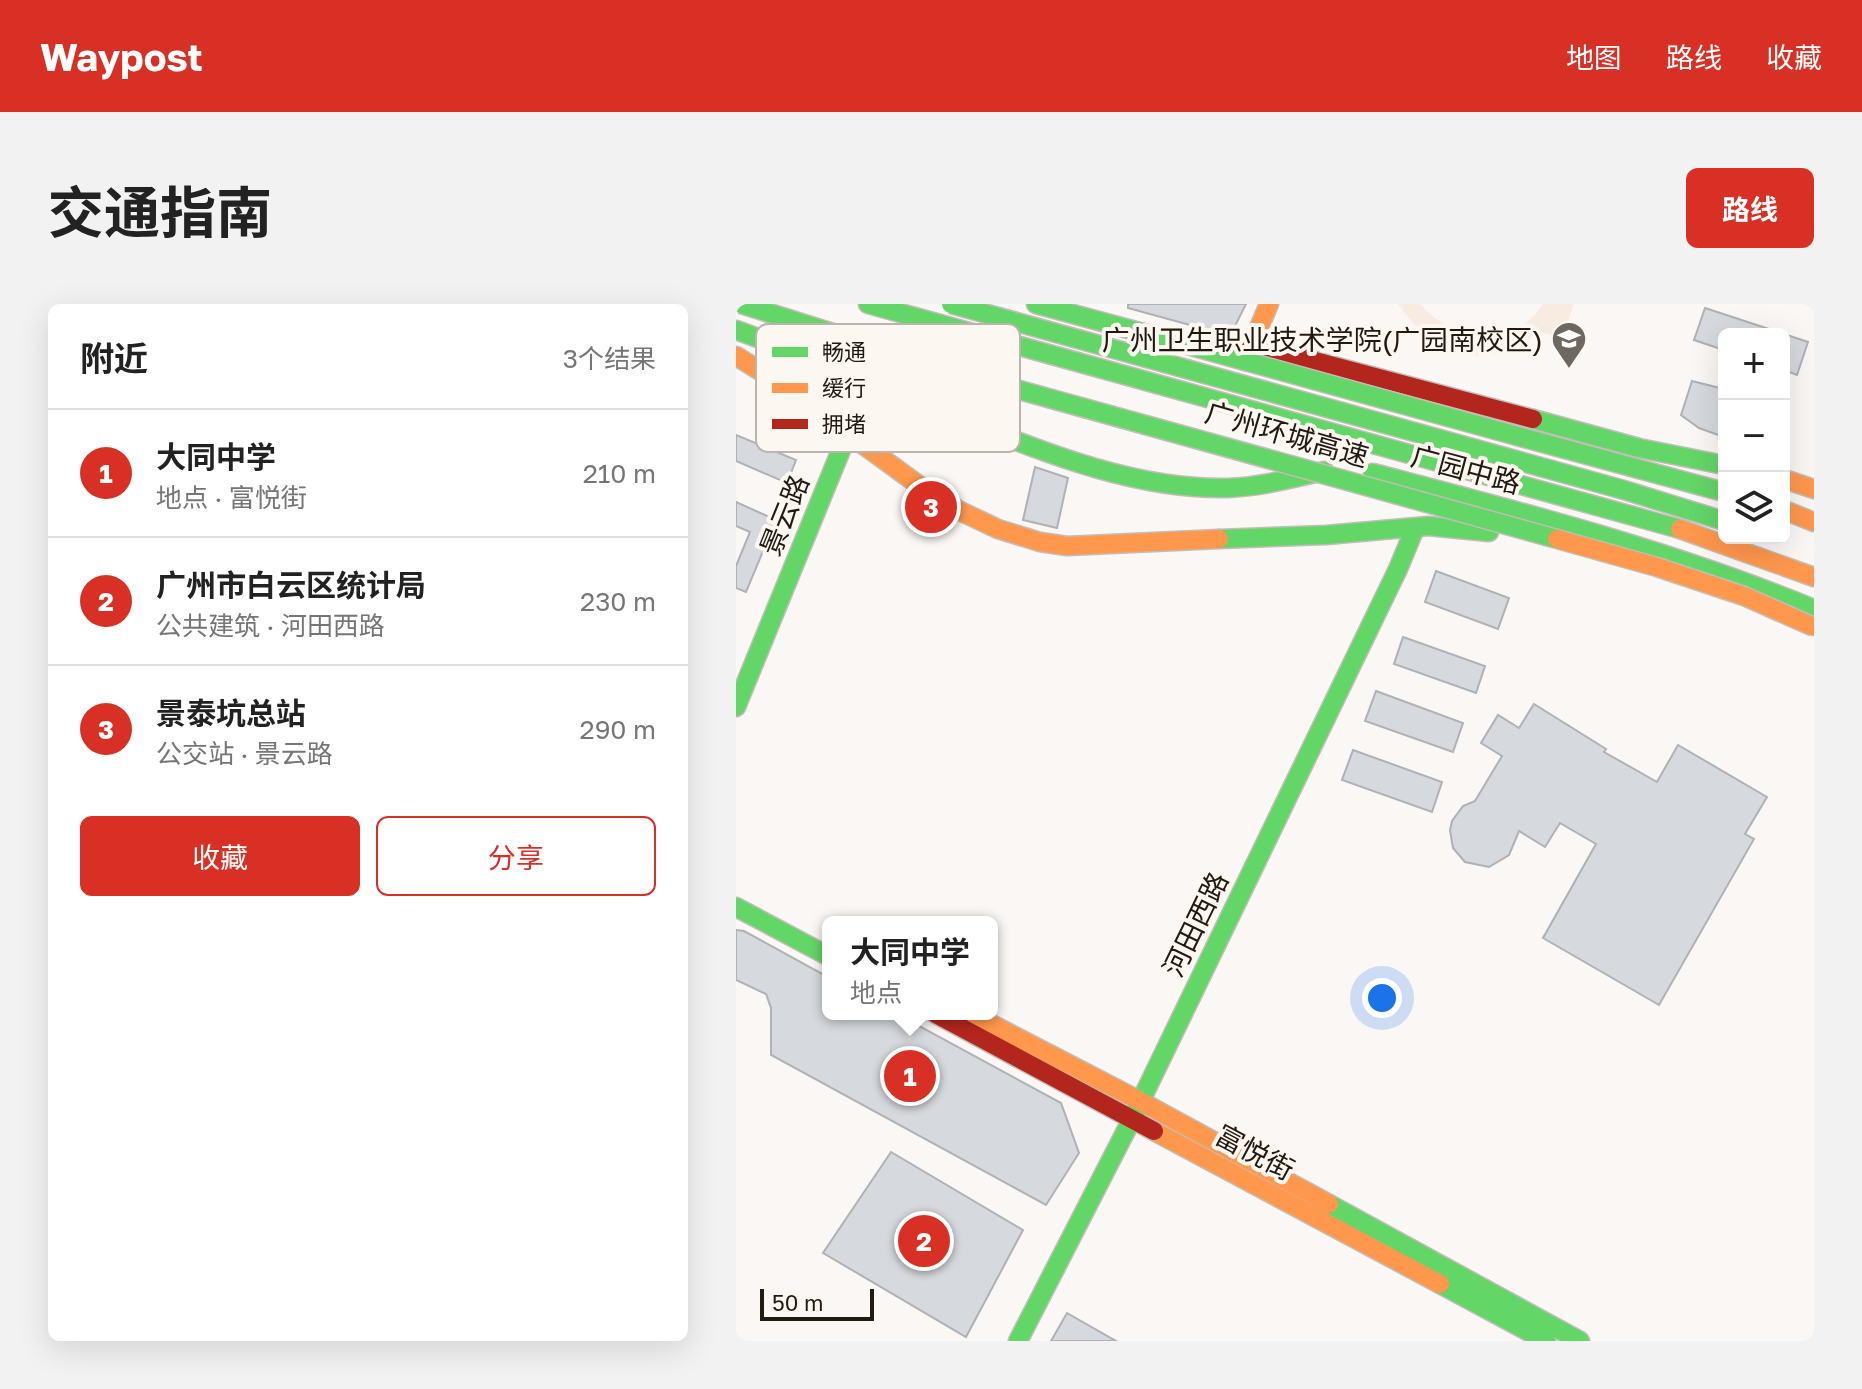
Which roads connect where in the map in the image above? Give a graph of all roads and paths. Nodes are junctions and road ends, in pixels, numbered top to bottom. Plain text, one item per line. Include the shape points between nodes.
1 (741, 304) edge
2 (776, 304) edge
3 (868, 304) edge
4 (951, 304) edge
5 (979, 304) edge
6 (1036, 304) edge
7 (1269, 304) edge
8 (736, 314) edge
9 (771, 324) edge
10 (800, 324) edge
11 (838, 324) edge
12 (940, 324) edge
13 (736, 330) edge
14 (756, 337) edge
15 (1251, 344) junction
16 (1020, 346) edge
17 (736, 356) edge
18 (756, 369) edge
19 (1240, 375) junction
20 (1020, 377) edge
21 (1020, 390) edge
22 (1231, 405) junction
23 (1456, 432) junction
24 (1020, 442) edge
25 (840, 452) edge
26 (874, 452) edge
27 (1718, 464) edge
28 (1346, 466) junction
29 (1790, 481) edge
30 (1519, 483) junction
31 (1814, 489) edge
32 (1718, 490) edge
33 (1790, 512) edge
34 (1540, 518) junction
35 (1718, 519) edge
36 (1814, 522) edge
37 (1415, 528) junction
38 (1718, 541) joint
39 (1726, 544) edge
40 (1576, 555) junction
41 (1814, 577) edge
42 (1814, 609) edge
43 (1814, 627) edge
44 (1814, 640) edge
45 (736, 707) edge
46 (736, 889) edge
47 (736, 907) edge
48 (822, 935) edge
49 (822, 953) edge
50 (951, 1020) edge
51 (980, 1020) edge
52 (1013, 1045) junction
53 (1136, 1110) junction
54 (1018, 1341) edge
55 (1546, 1341) edge
56 (1580, 1341) edge

1 - 10 main road, 广州环城高速, bridge
2 - 11 main road, 广园中路
3 - 12 main road, 广园中路
4 - 35 main road, 广州环城高速, bridge
5 - 19 main road
6 - 32 main road, bridge
7 - 15 main road
8 - 9 main road
13 - 14 main road
15 - 19 main road
15 - 27 main road via 1639,448
16 - 22 main road, 广园中路
17 - 18 main road
19 - 22 main road
19 - 23 main road
20 - 28 main road, 广园中路
21 - 43 main road, 广州环城高速, bridge via 1657,567
22 - 30 main road, 广园中路
23 - 30 main road
23 - 38 main road via 1625,484
24 - 28 main road via 1143,480 1186,487 1269,484
25 - 45 main road, 景云路
26 - 37 main road via 966,514 1051,544
28 - 34 main road, 广园中路
28 - 37 main road
29 - 31 main road
30 - 38 main road, 广园中路
33 - 36 main road
34 - 40 main road
34 - 42 main road, 广园中路 via 1738,578
37 - 40 main road via 1479,530
37 - 53 main road, 河田西路
39 - 41 main road, 广园中路
40 - 44 main road via 1713,599
46 - 48 main road
47 - 49 main road
50 - 52 main road, 富悦街
51 - 52 main road, 富悦街
52 - 53 main road, 富悦街
53 - 54 main road, 河田西路
53 - 55 main road, 富悦街
53 - 56 main road, 富悦街

